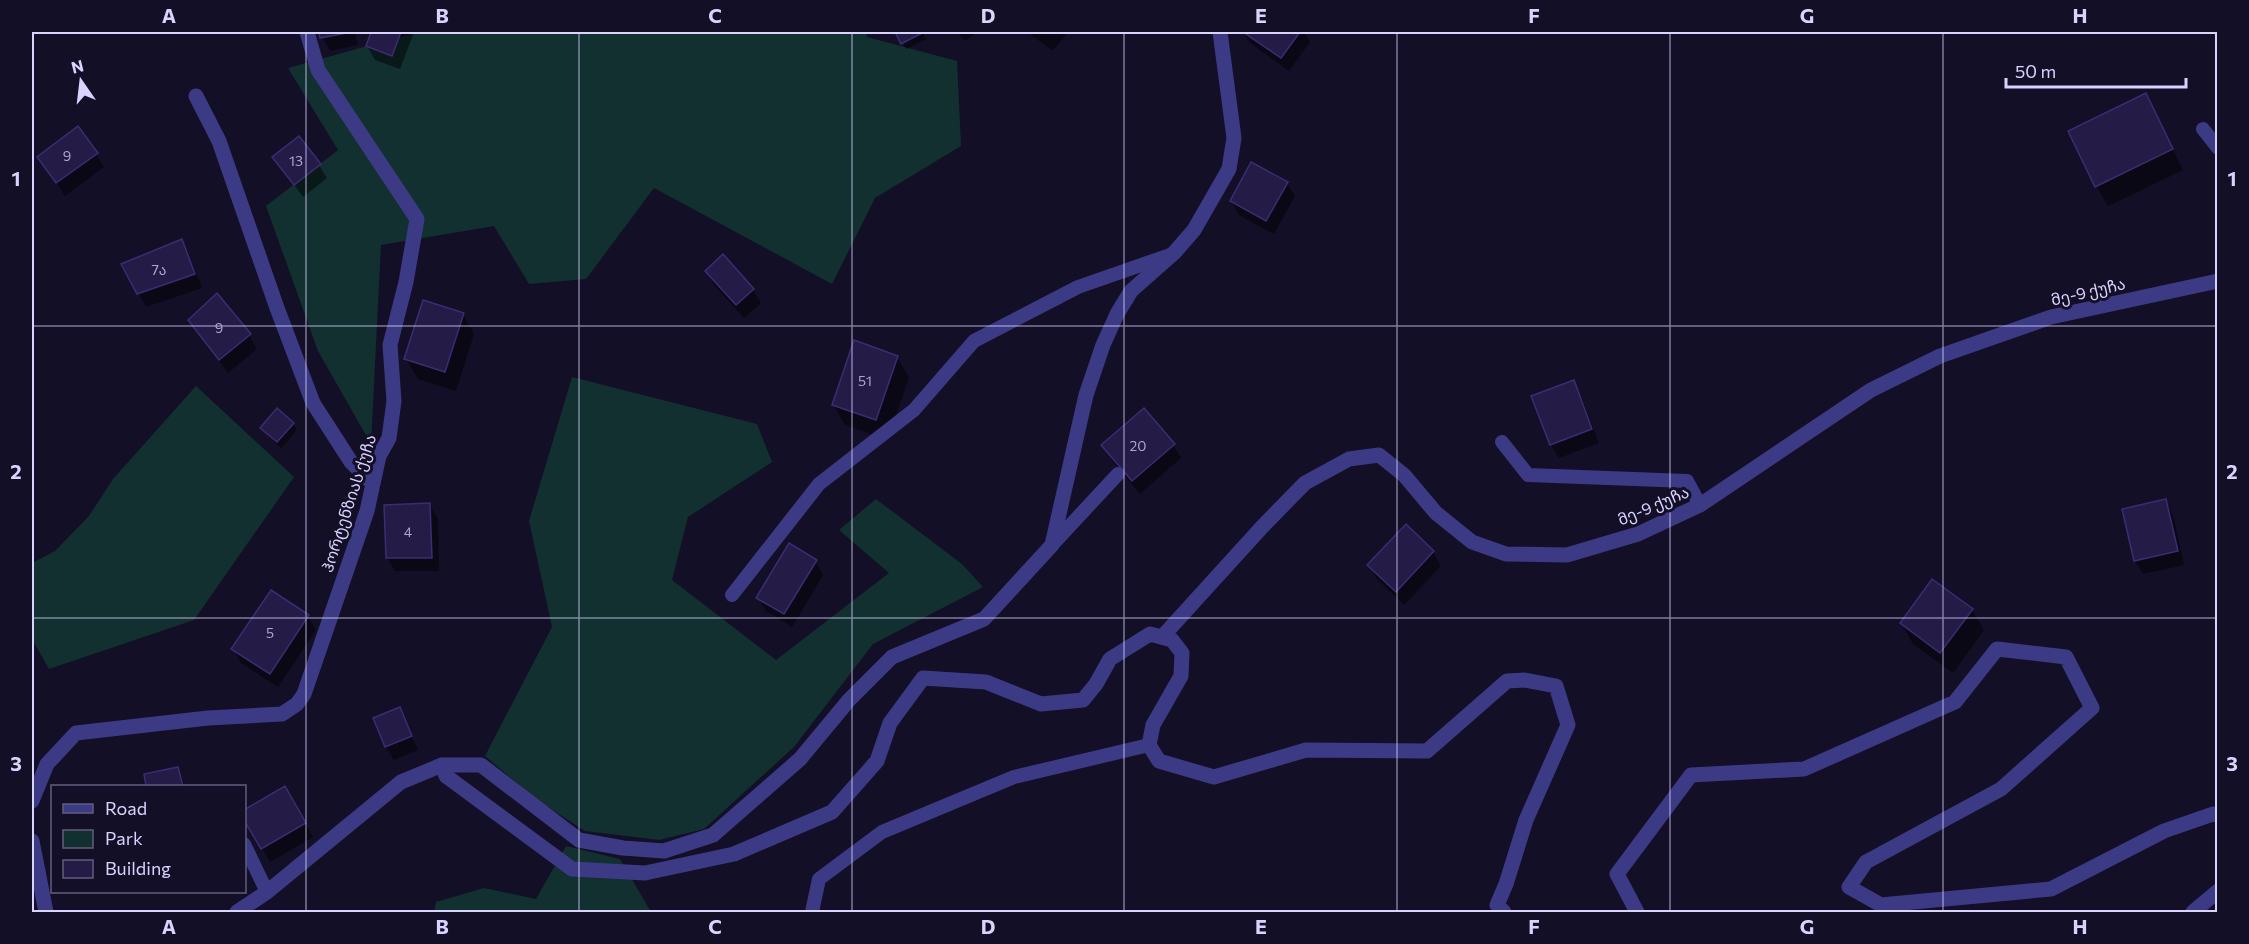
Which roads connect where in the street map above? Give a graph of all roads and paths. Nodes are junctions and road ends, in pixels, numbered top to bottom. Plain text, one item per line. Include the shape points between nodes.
1 (307, 32) edge
2 (1220, 32) edge
3 (196, 96) dead end
4 (2203, 129) dead end
5 (2217, 148) edge
6 (1174, 253) junction
7 (2217, 281) edge
8 (1502, 442) dead end
9 (1118, 474) dead end
10 (373, 484) junction
11 (1700, 505) junction
12 (1052, 544) junction
13 (732, 595) dead end
14 (1162, 637) junction
15 (1149, 745) junction
16 (442, 765) junction
17 (32, 801) edge
18 (2217, 815) edge
19 (32, 841) edge
20 (246, 848) edge
21 (2217, 891) edge
22 (267, 892) junction
23 (32, 912) edge
24 (46, 912) edge
25 (237, 912) edge
26 (812, 912) edge
27 (1504, 912) edge
28 (1637, 912) edge
29 (2193, 912) edge

1 - 10 street, ჰორტენზიას ქუჩა via 318,70 417,219 390,345 394,401 389,438 379,456
2 - 6 street via 1234,138 1229,169 1194,230
3 - 10 street via 219,141 313,403 351,462
4 - 5 lane
6 - 12 street via 1131,291 1102,345 1086,395
6 - 13 lane via 1078,287 974,341 914,410 819,484
7 - 11 street, მე-9 ქუჩა via 2051,317 1940,356 1871,390
8 - 11 lane via 1528,475 1687,481
9 - 12 lane
10 - 17 street, ჰორტენზიას ქუჩა via 304,694 297,704 282,714 76,733 47,764
11 - 14 street, მე-9 ქუჩა via 1638,534 1567,555 1506,554 1472,542 1436,513 1404,475 1379,455 1349,459 1305,483
12 - 16 street via 984,619 892,657 849,700 800,759 713,835 664,851 579,840 481,765
14 - 15 street via 1172,640 1182,653 1181,676 1153,725
14 - 16 street via 1150,634 1110,659 1083,700 1041,704 986,682 923,678 890,723 877,761 832,812 735,854 645,873 572,869 446,776
15 - 26 lane via 1014,777 882,832 819,879
15 - 27 street via 1159,761 1214,777 1306,750 1427,751 1508,681 1556,686 1568,725 1526,820 1497,904
16 - 22 street via 401,782
18 - 28 street via 2164,831 2051,889 1881,905 1849,886 1866,862 2001,789 2092,708 2066,657 1997,649 1955,702 1804,769 1691,775 1617,874
19 - 24 street
20 - 22 lane
21 - 29 street
22 - 25 street
23 - 24 street

